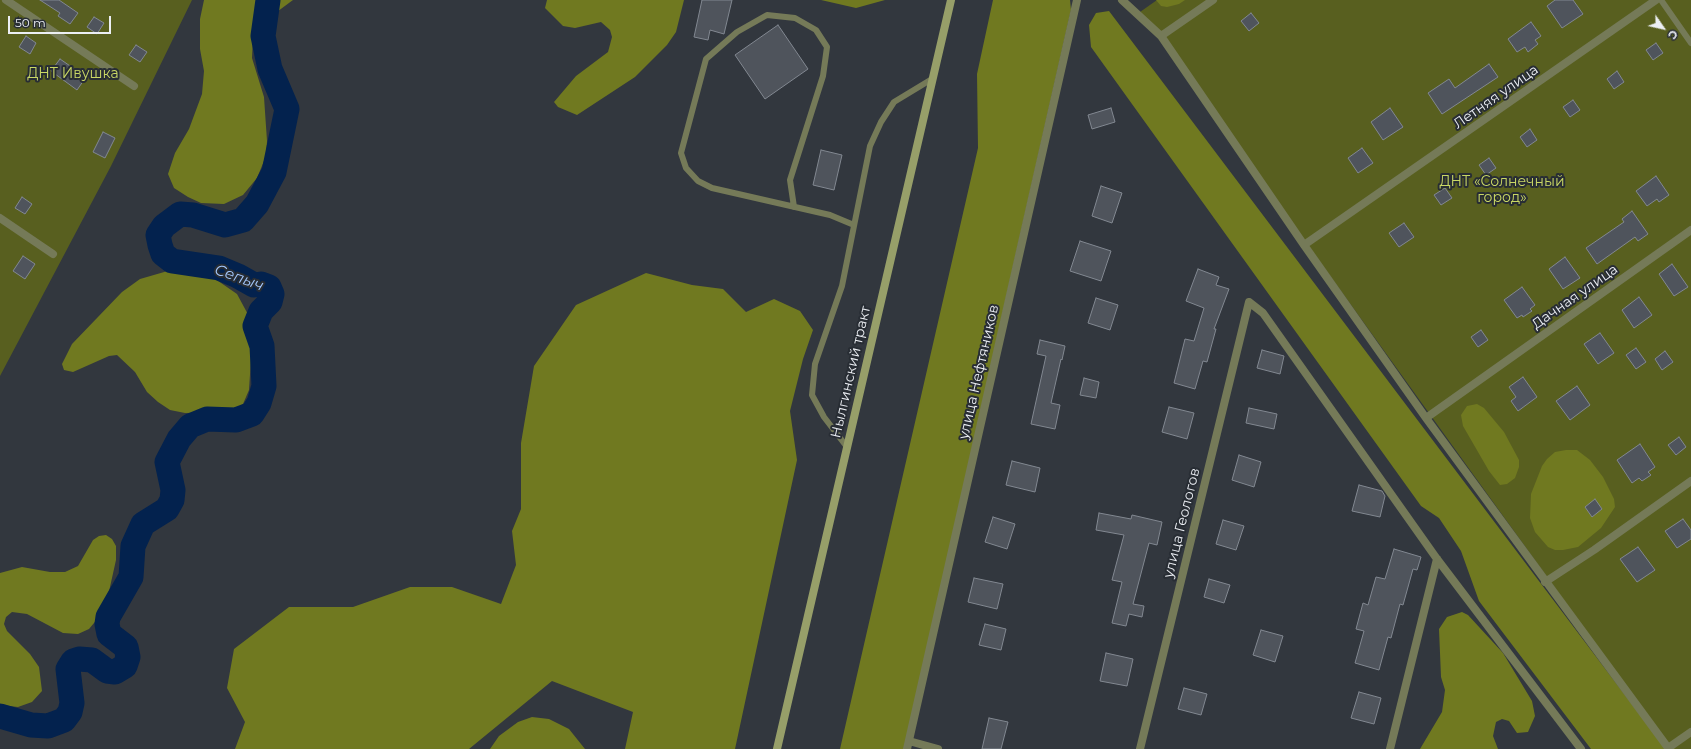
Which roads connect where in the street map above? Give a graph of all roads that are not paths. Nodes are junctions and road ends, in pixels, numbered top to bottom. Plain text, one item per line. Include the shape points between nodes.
1 (6, 0) edge
2 (951, 0) edge
3 (1076, 0) edge
4 (1122, 0) edge
5 (1213, 0) edge
6 (1656, 0) edge
7 (1661, 0) edge
8 (1161, 36) junction
9 (1691, 43) edge
10 (932, 79) junction
11 (134, 86) dead end
12 (794, 207) junction
13 (0, 218) edge
14 (854, 225) junction
15 (1691, 230) edge
16 (1304, 246) junction
17 (53, 254) dead end
18 (1426, 418) junction
19 (847, 447) junction
20 (1691, 481) edge
21 (1437, 559) junction
22 (1545, 582) junction
23 (1691, 732) edge
24 (908, 745) edge
25 (1668, 748) edge
26 (777, 749) edge
27 (938, 749) edge
28 (1140, 749) edge
29 (1390, 749) edge
30 (1581, 749) edge

1 - 11 street
2 - 10 main road, Нылгинский тракт
3 - 24 street, улица Нефтяников
4 - 8 street
5 - 8 street
6 - 16 street, Летняя улица
7 - 9 lane
8 - 16 street
10 - 14 lane via 894,102 881,122 870,146
10 - 19 main road, Нылгинский тракт
12 - 12 lane via 712,188 698,181 686,168 681,152 706,59 737,32 767,16 795,18 816,30 827,47 823,76 790,180
12 - 14 lane via 830,215
13 - 17 street
14 - 19 lane via 842,286 815,364 812,395 824,417
15 - 18 street, Дачная улица
16 - 18 street
18 - 22 street
19 - 26 main road, Нылгинский тракт
20 - 22 street
21 - 28 street, улица Геологов via 1263,313 1249,302
21 - 29 street
21 - 30 street
22 - 25 street
23 - 25 street
24 - 27 street

